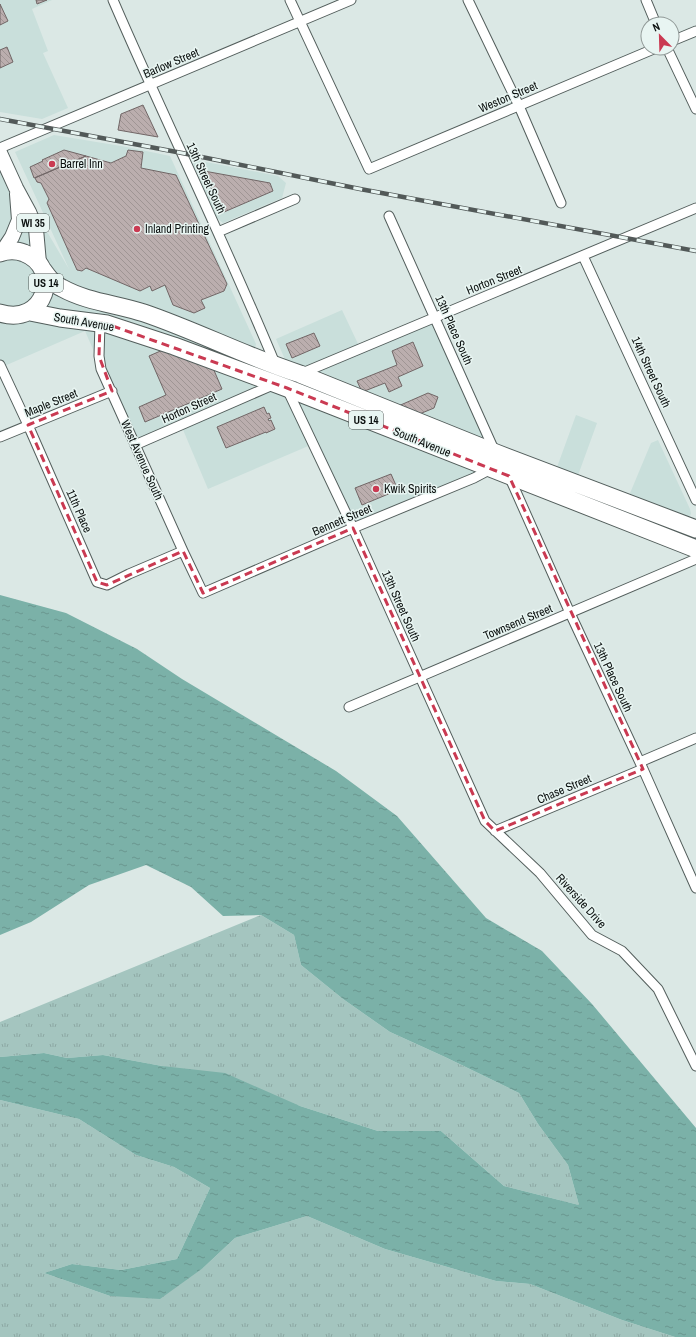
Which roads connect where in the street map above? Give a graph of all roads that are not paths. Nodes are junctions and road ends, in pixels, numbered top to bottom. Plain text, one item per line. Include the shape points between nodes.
1 (113, 0) edge
2 (290, 0) edge
3 (351, 0) edge
4 (468, 0) edge
5 (646, 0) edge
6 (653, 16) edge
7 (300, 22) junction
8 (696, 31) edge
9 (680, 38) edge
10 (640, 55) edge
11 (671, 56) edge
12 (150, 85) junction
13 (518, 106) junction
14 (696, 109) edge
15 (0, 148) edge
16 (0, 153) edge
17 (16, 188) junction
18 (295, 199) dead end
19 (561, 203) dead end
20 (696, 208) edge
21 (389, 216) dead end
22 (218, 232) junction
23 (1, 252) edge
24 (584, 256) junction
25 (41, 266) junction
26 (30, 312) junction
27 (0, 313) edge
28 (434, 317) junction
29 (100, 323) junction
30 (0, 365) edge
31 (276, 366) junction
32 (300, 374) junction
33 (281, 386) junction
34 (112, 391) junction
35 (28, 425) junction
36 (0, 437) edge
37 (136, 445) junction
38 (496, 453) junction
39 (491, 469) junction
40 (509, 476) junction
41 (696, 500) edge
42 (352, 528) junction
43 (696, 529) edge
44 (696, 549) edge
45 (183, 551) junction
46 (696, 559) edge
47 (203, 593) joint
48 (570, 613) junction
49 (420, 678) junction
50 (348, 707) dead end
51 (696, 738) edge
52 (641, 766) junction
53 (495, 831) junction
54 (696, 888) edge
55 (696, 1066) edge

1 - 12 street, 13th Street South
2 - 7 street
3 - 7 street, Barlow Street
4 - 13 street
5 - 6 street
7 - 12 street, Barlow Street
7 - 13 street, Weston Street via 369,169
8 - 9 street
10 - 13 street, Weston Street
11 - 14 street
12 - 15 street, Barlow Street
12 - 22 street, 13th Street South
13 - 19 street
16 - 17 main road, WI 35
17 - 23 main road, WI 35 via 20,220 12,238
17 - 25 main road, WI 35 via 36,229
18 - 22 street
20 - 24 street, Horton Street
21 - 28 street, 13th Place South
22 - 31 street, 13th Street South
23 - 25 highway, South Avenue / US 14 via 22,252
24 - 28 street, Horton Street
24 - 41 street, 14th Street South
25 - 26 highway, South Avenue / US 14 via 45,276 45,290 38,304
25 - 31 highway, South Avenue / US 14 via 51,281 80,296 144,313
26 - 27 highway, South Avenue / US 14 via 16,316
26 - 29 highway, South Avenue / US 14
28 - 32 street, Horton Street
28 - 38 street, 13th Place South
29 - 33 highway, South Avenue / US 14 via 174,346
29 - 34 street, West Avenue South via 101,369
30 - 35 street, 11th Place
31 - 32 highway, South Avenue / US 14
32 - 38 highway, South Avenue / US 14
33 - 37 street, Horton Street
33 - 39 highway, South Avenue / US 14
33 - 42 street, 13th Street South
34 - 35 street, Maple Street
34 - 37 street, West Avenue South
35 - 36 street, Maple Street
35 - 45 street, 11th Place via 97,582 107,586
37 - 45 street, West Avenue South
38 - 43 highway, South Avenue / US 14
39 - 40 highway, South Avenue / US 14
39 - 42 street, Bennett Street
40 - 44 highway, South Avenue / US 14
40 - 48 street, 13th Place South
42 - 47 street, Bennett Street
42 - 49 street, 13th Street South
45 - 47 street, West Avenue South
46 - 48 street, Townsend Street
48 - 49 street, Townsend Street
48 - 52 street, 13th Place South
49 - 50 street, Townsend Street
49 - 53 street, 13th Street South via 484,821
51 - 52 street, Chase Street
52 - 53 street, Chase Street
52 - 54 street, 13th Place South
53 - 55 street, Riverside Drive via 540,873 592,935 622,951 658,989

